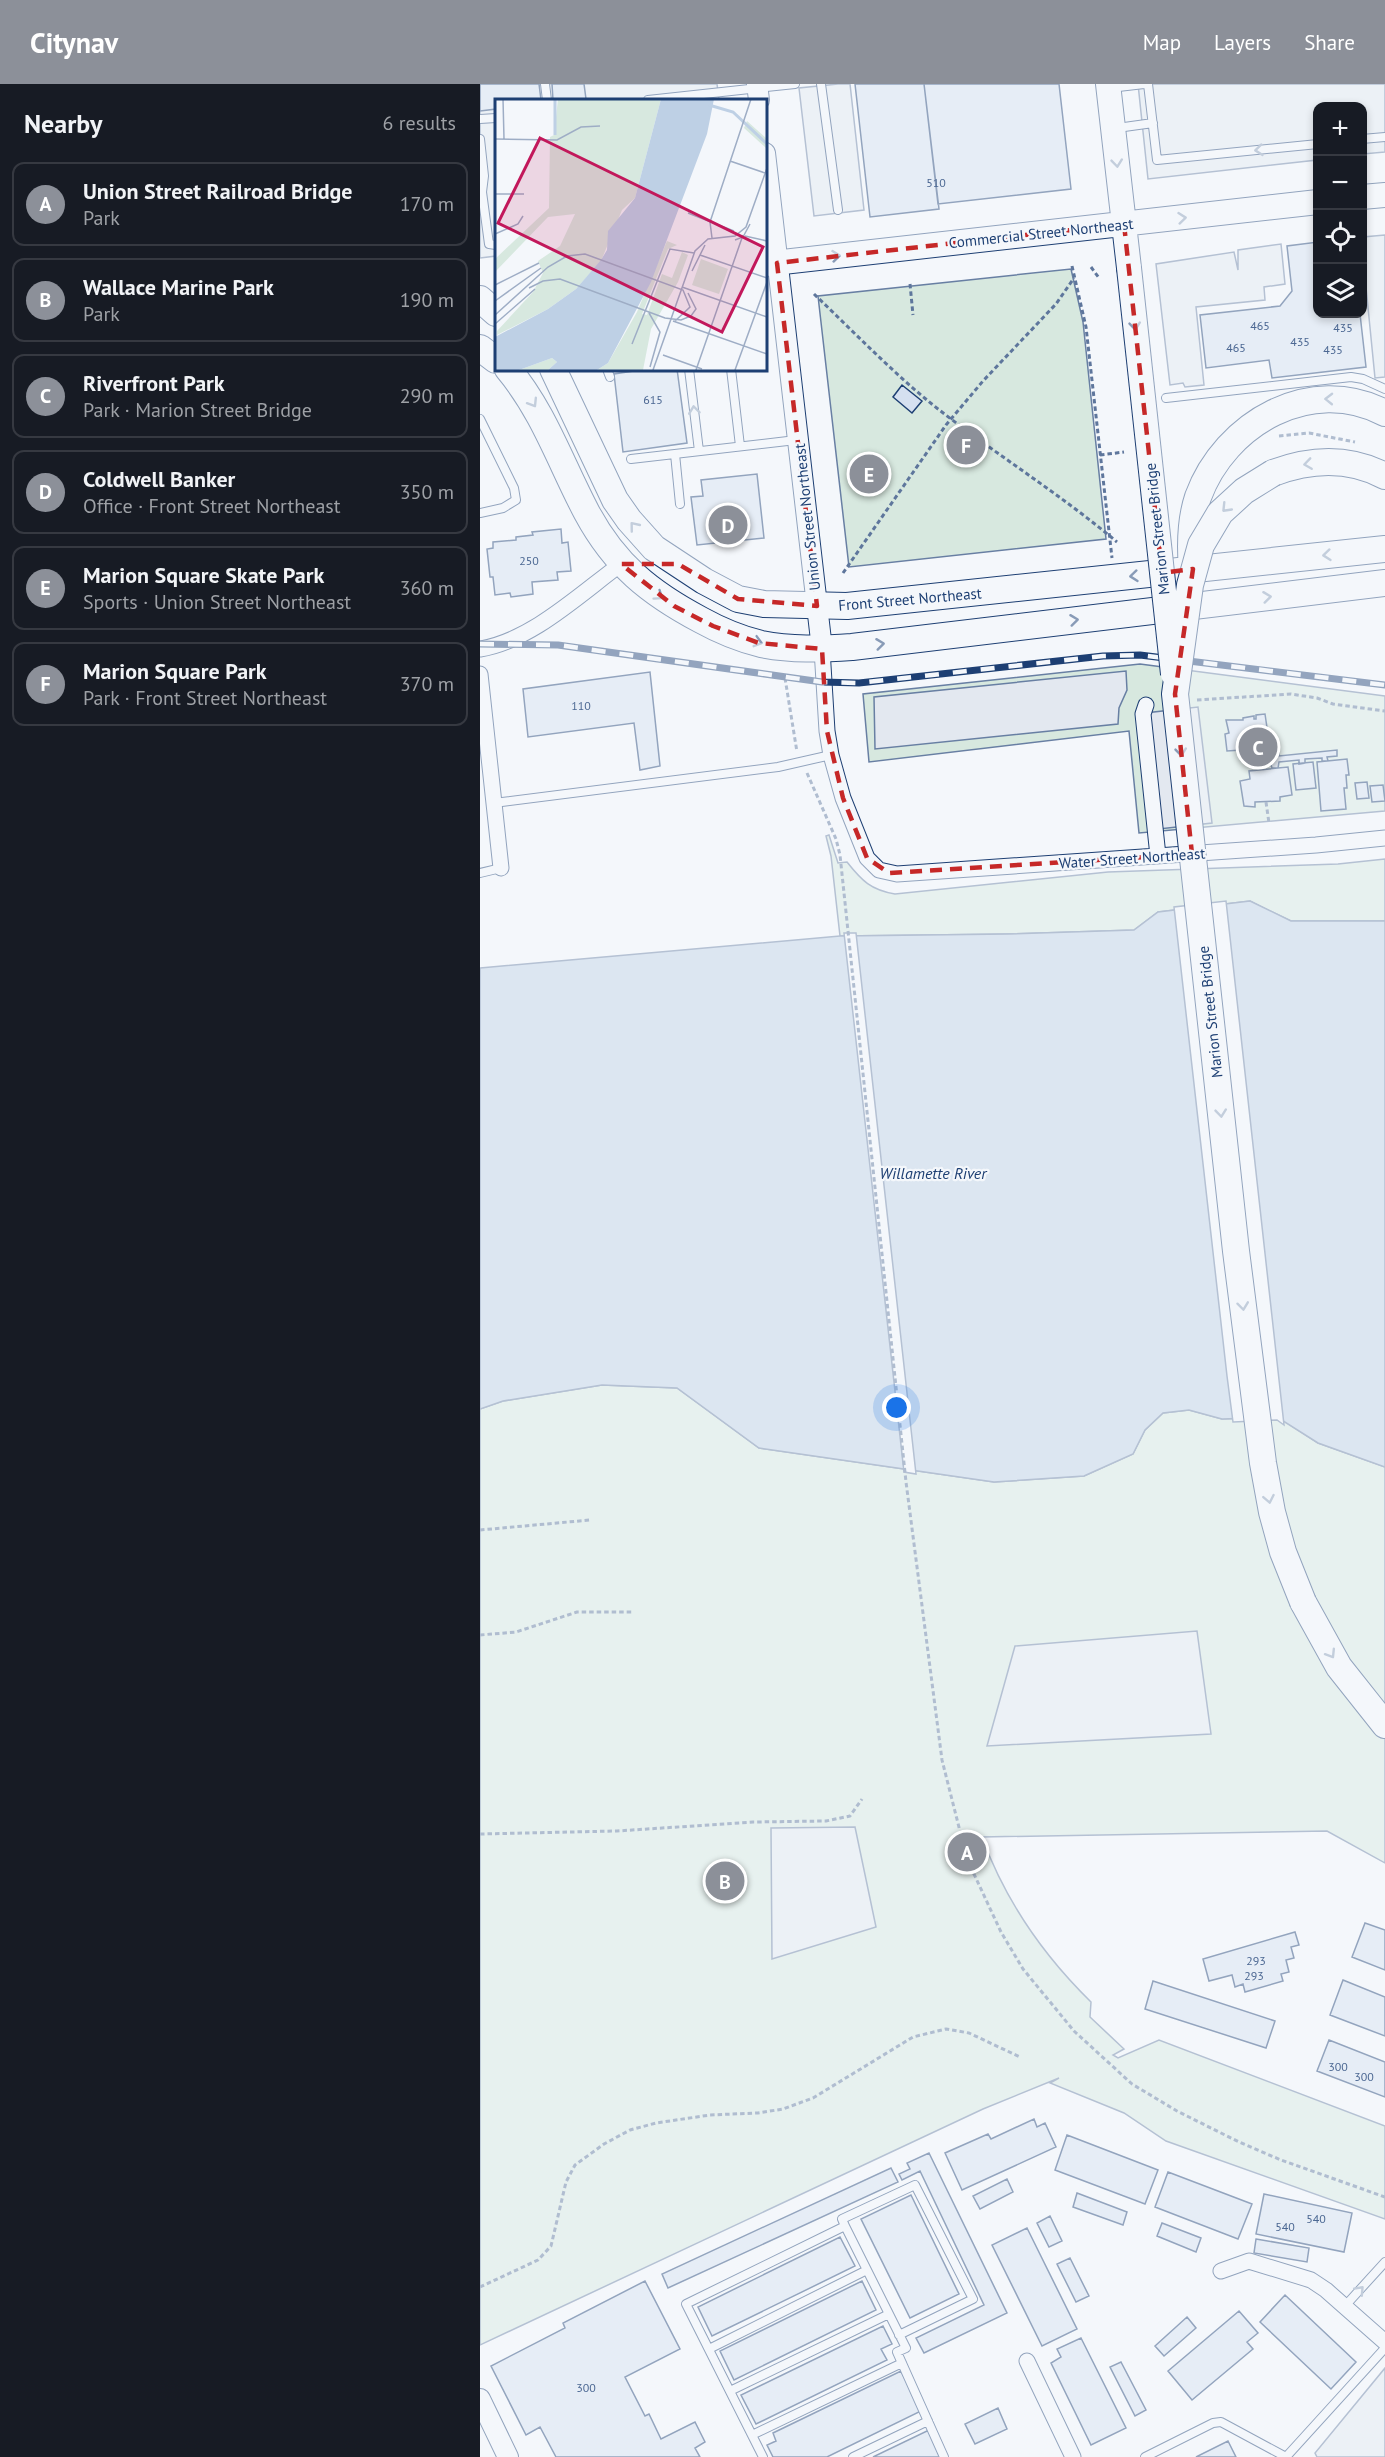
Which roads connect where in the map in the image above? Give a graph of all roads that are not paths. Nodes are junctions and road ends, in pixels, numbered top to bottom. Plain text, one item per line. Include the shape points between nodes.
1 (545, 84) edge
2 (795, 84) edge
3 (821, 84) edge
4 (1146, 84) edge
5 (1108, 86) edge
6 (758, 91) edge
7 (547, 99) edge
8 (660, 99) edge
9 (495, 117) edge
10 (480, 119) edge
11 (1153, 123) junction
12 (1113, 128) junction
13 (1385, 137) edge
14 (480, 139) edge
15 (1367, 139) edge
16 (1313, 144) edge
17 (766, 172) edge
18 (1385, 195) edge
19 (1367, 197) edge
20 (1313, 202) edge
21 (838, 210) dead end
22 (1124, 224) junction
23 (495, 245) edge
24 (771, 264) edge
25 (495, 295) edge
26 (480, 298) edge
27 (495, 312) edge
28 (480, 348) edge
29 (495, 359) edge
30 (509, 370) edge
31 (554, 370) edge
32 (607, 370) edge
33 (689, 370) edge
34 (731, 370) edge
35 (610, 377) dead end
36 (1385, 389) edge
37 (1166, 398) dead end
38 (1385, 413) edge
39 (480, 419) edge
40 (798, 440) junction
41 (741, 446) junction
42 (699, 451) junction
43 (675, 454) junction
44 (631, 459) dead end
45 (1385, 477) edge
46 (680, 504) dead end
47 (480, 513) edge
48 (1385, 549) edge
49 (621, 564) junction
50 (678, 564) junction
51 (1192, 570) junction
52 (1385, 583) edge
53 (817, 606) junction
54 (480, 649) edge
55 (822, 649) junction
56 (480, 674) edge
57 (1183, 697) junction
58 (1146, 705) dead end
59 (831, 755) junction
60 (494, 803) junction
61 (1385, 838) edge
62 (1158, 856) junction
63 (501, 868) joint
64 (879, 870) joint
65 (480, 873) edge
66 (1385, 1725) edge
67 (845, 2226) junction
68 (1385, 2262) edge
69 (867, 2270) junction
70 (1221, 2271) dead end
71 (1345, 2306) junction
72 (889, 2314) junction
73 (899, 2335) junction
74 (1385, 2342) edge
75 (1385, 2348) edge
76 (709, 2349) junction
77 (1027, 2361) dead end
78 (902, 2363) junction
79 (730, 2391) junction
80 (480, 2399) edge
81 (928, 2421) junction
82 (752, 2435) junction
83 (508, 2457) edge
84 (763, 2457) edge
85 (853, 2457) edge
86 (944, 2457) edge
87 (1073, 2457) edge
88 (1145, 2457) edge
89 (1286, 2457) edge

1 - 7 lane
2 - 6 lane
3 - 21 lane
4 - 5 lane
4 - 11 lane
5 - 12 main road, Marion Street Bridge
6 - 8 lane
9 - 10 lane
11 - 12 lane
16 -> 11 lane via 1157,160
12 -> 22 main road, Marion Street Bridge
13 - 15 lane
14 - 23 lane via 489,244
17 - 24 street, Union Street Northeast
18 - 19 main road
22 -> 20 main road, Commercial Street Northeast
24 -> 22 main road, Commercial Street Northeast
22 -> 57 main road, Marion Street Bridge, bridge
24 - 40 street, Union Street Northeast
25 - 26 main road
26 - 27 highway
28 - 29 highway
30 -> 49 highway via 531,399 588,514
50 -> 31 highway, Front Street Northeast via 641,535 615,500
32 - 35 lane
42 -> 33 lane
34 - 41 lane
36 - 37 lane via 1351,377
38 -> 51 highway via 1362,403 1313,399 1284,407 1247,429 1221,454 1203,485 1191,528
39 - 47 lane via 514,488 516,500 503,508
40 - 41 lane
40 - 53 street, Union Street Northeast
41 - 42 lane
42 - 43 lane
43 - 44 lane
43 - 46 lane
45 -> 57 highway, bridge via 1363,467 1329,462 1302,464 1273,473 1225,508 1202,545 1190,585
48 -> 51 highway, Front Street Northeast
49 - 50 highway
49 - 54 street via 532,629 506,643
49 -> 55 highway via 674,606 713,626 759,643
50 - 53 highway, Front Street Northeast via 738,599
51 -> 53 highway, Front Street Northeast
55 -> 52 highway
53 - 55 street, Union Street Northeast
55 - 59 street, Union Street Northeast
56 - 60 street
57 -> 66 highway, Marion Street Bridge, bridge via 1236,1251 1272,1512 1292,1578 1319,1636
58 - 62 street via 1143,714
59 - 60 lane via 778,766
59 - 64 street, Union Street Northeast via 867,858
60 - 63 street
61 - 62 street, Water Street Northeast
62 - 64 street, Water Street Northeast via 897,874
63 - 65 lane
67 - 69 lane
67 - 73 lane via 843,2220 915,2185 973,2299
67 - 76 lane via 686,2304
71 -> 68 lane
69 - 72 lane
69 - 76 lane
70 - 71 street via 1249,2261 1311,2280
71 - 74 street
72 - 73 lane
72 - 79 lane
73 - 78 lane via 906,2348 897,2352
75 - 89 lane
76 - 79 lane
77 - 87 street
78 - 81 lane
78 - 82 lane
79 - 82 lane
80 - 83 street
81 - 85 lane
81 - 86 lane
82 - 84 lane
88 - 89 lane via 1221,2422

